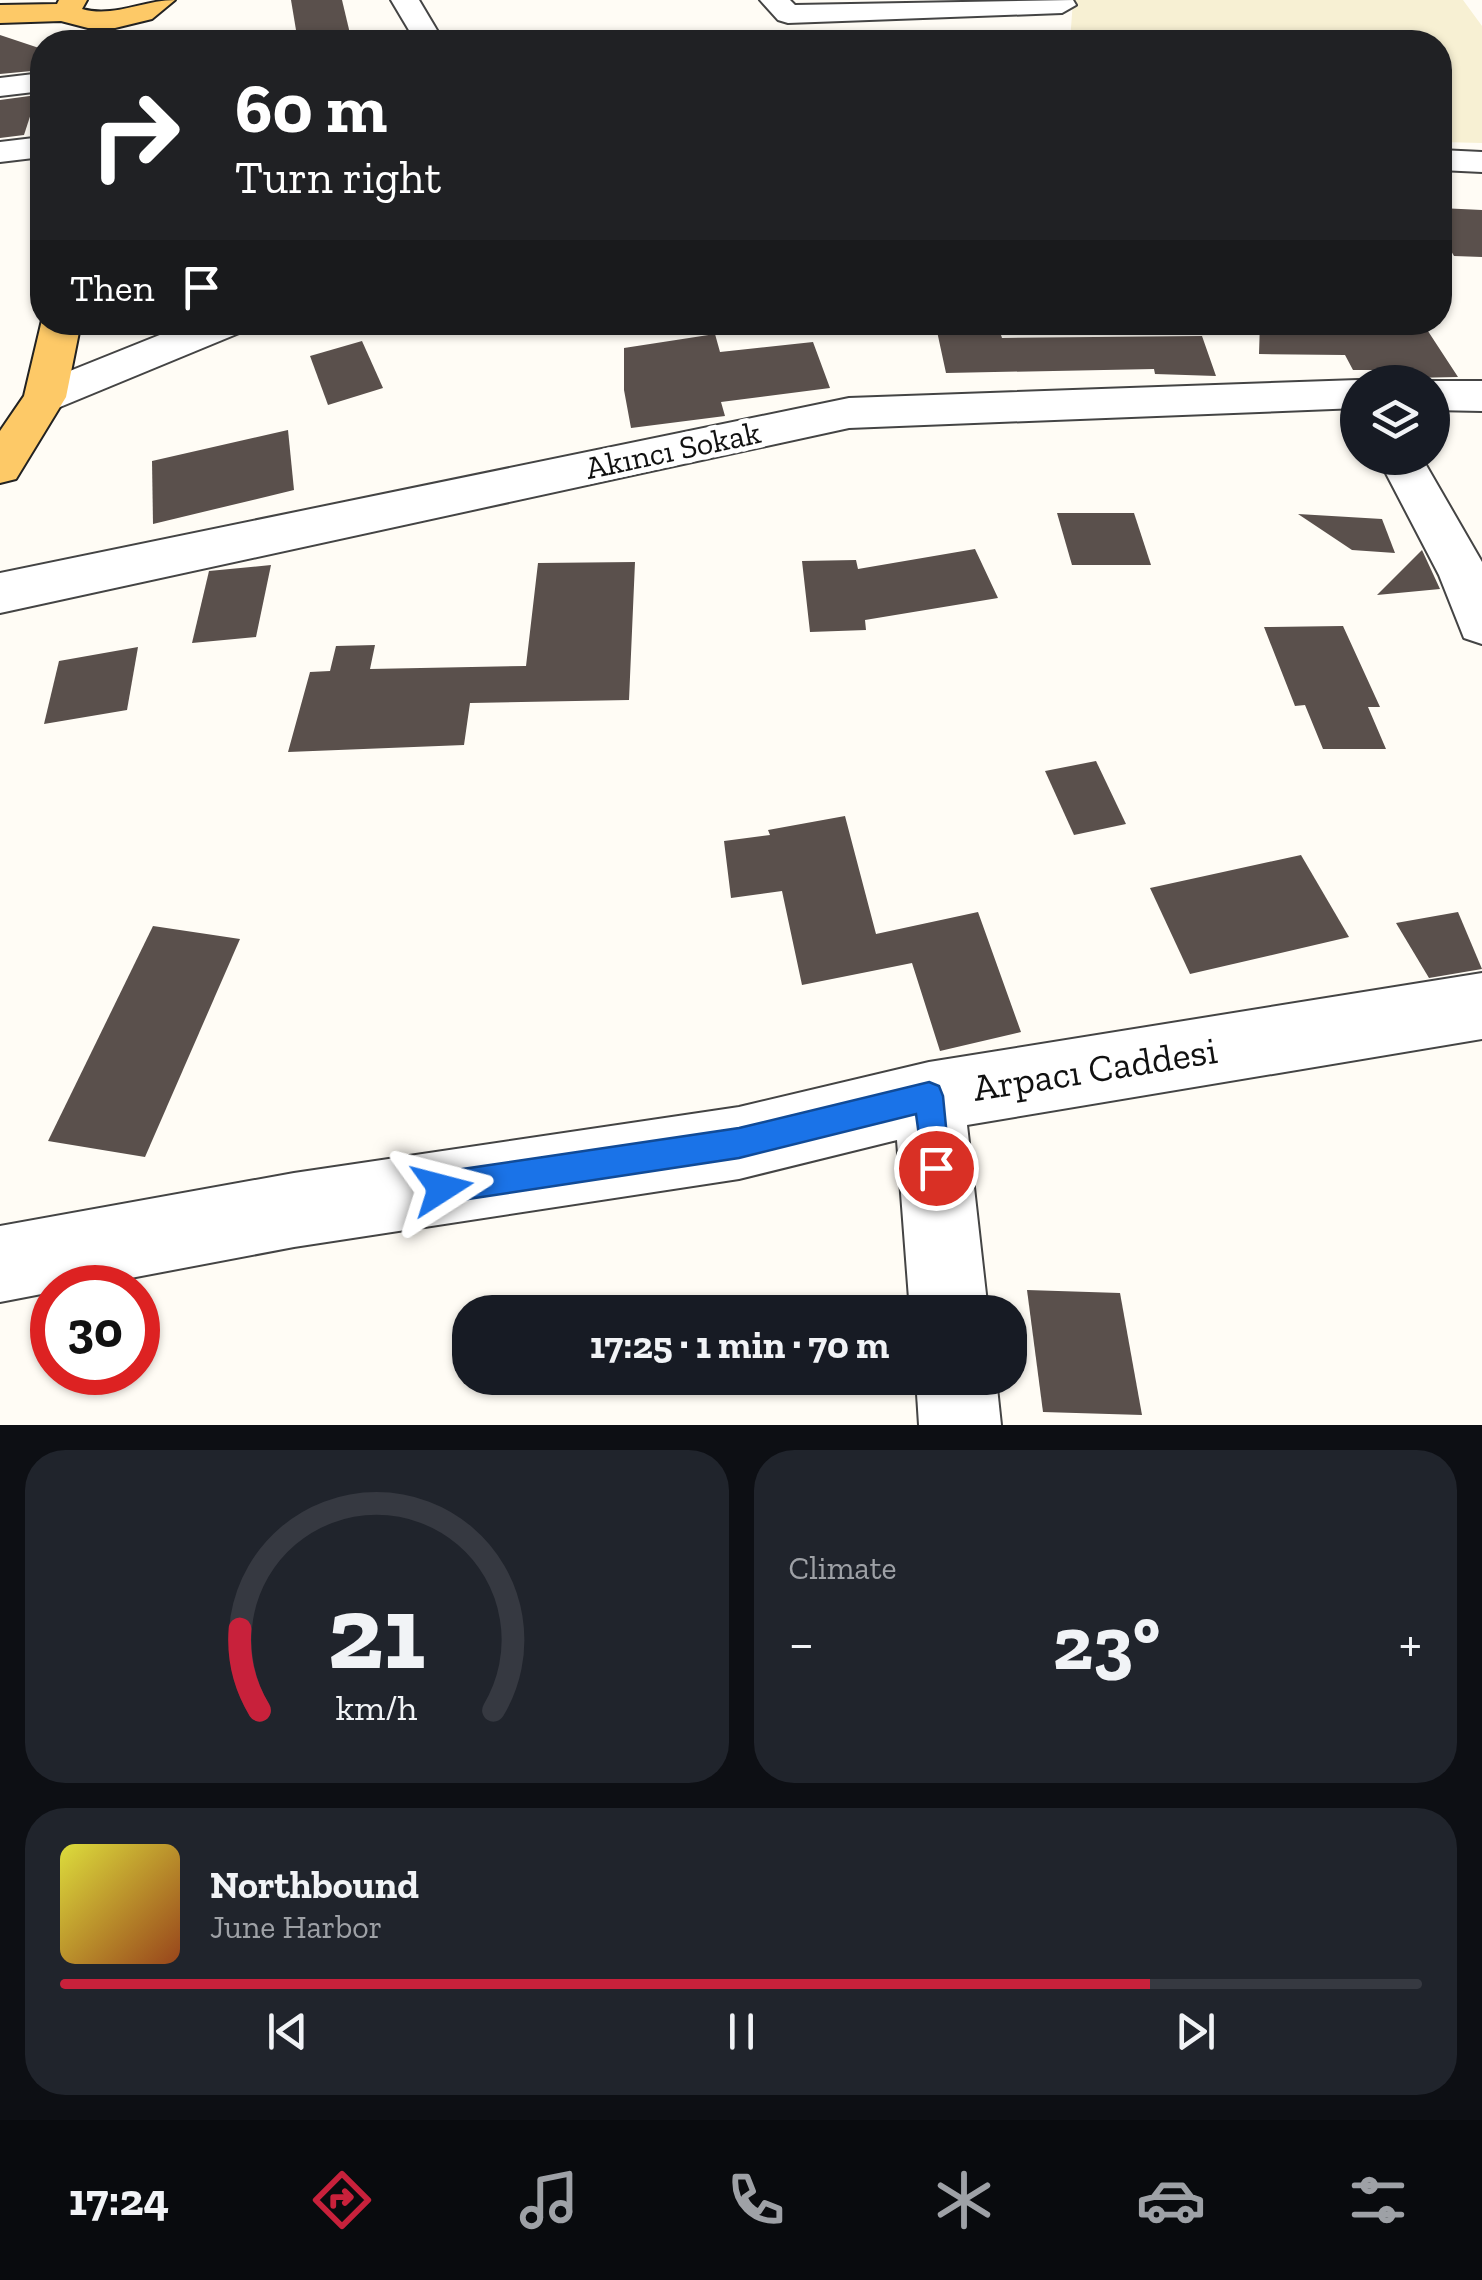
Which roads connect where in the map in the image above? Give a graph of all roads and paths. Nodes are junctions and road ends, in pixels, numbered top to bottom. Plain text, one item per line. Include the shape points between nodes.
1 (27, 0) edge
2 (405, 0) edge
3 (195, 1) edge
4 (0, 2) edge
5 (1061, 3) edge
6 (155, 5) edge
7 (781, 7) edge
8 (0, 14) edge
9 (76, 18) edge
10 (141, 30) edge
11 (423, 30) edge
12 (1058, 30) edge
13 (30, 83) edge
14 (0, 87) edge
15 (30, 148) edge
16 (0, 152) edge
17 (1452, 161) edge
18 (1482, 162) edge
19 (59, 335) edge
20 (198, 335) edge
21 (1340, 395) edge
22 (1450, 395) edge
23 (45, 396) junction
24 (1482, 396) edge
25 (6, 448) edge
26 (1409, 475) edge
27 (0, 593) edge
28 (1482, 623) edge
29 (1482, 1006) edge
30 (929, 1096) junction
31 (0, 1264) edge
32 (948, 1295) edge
33 (957, 1395) edge
34 (960, 1425) edge

1 - 4 main road
2 - 11 street
3 - 6 main road
5 - 7 street
5 - 12 street
6 - 9 main road via 122,18
6 - 10 main road
8 - 9 main road
13 - 14 street
15 - 16 street
17 - 18 street
19 - 23 main road
20 - 23 street
21 - 27 street, Akıncı Sokak via 849,412
22 - 24 street
23 - 25 main road
26 - 28 street via 1464,575
29 - 30 street, Arpacı Caddesi
30 - 31 street, Arpacı Caddesi via 739,1143 294,1210
30 - 32 street
33 - 34 street

